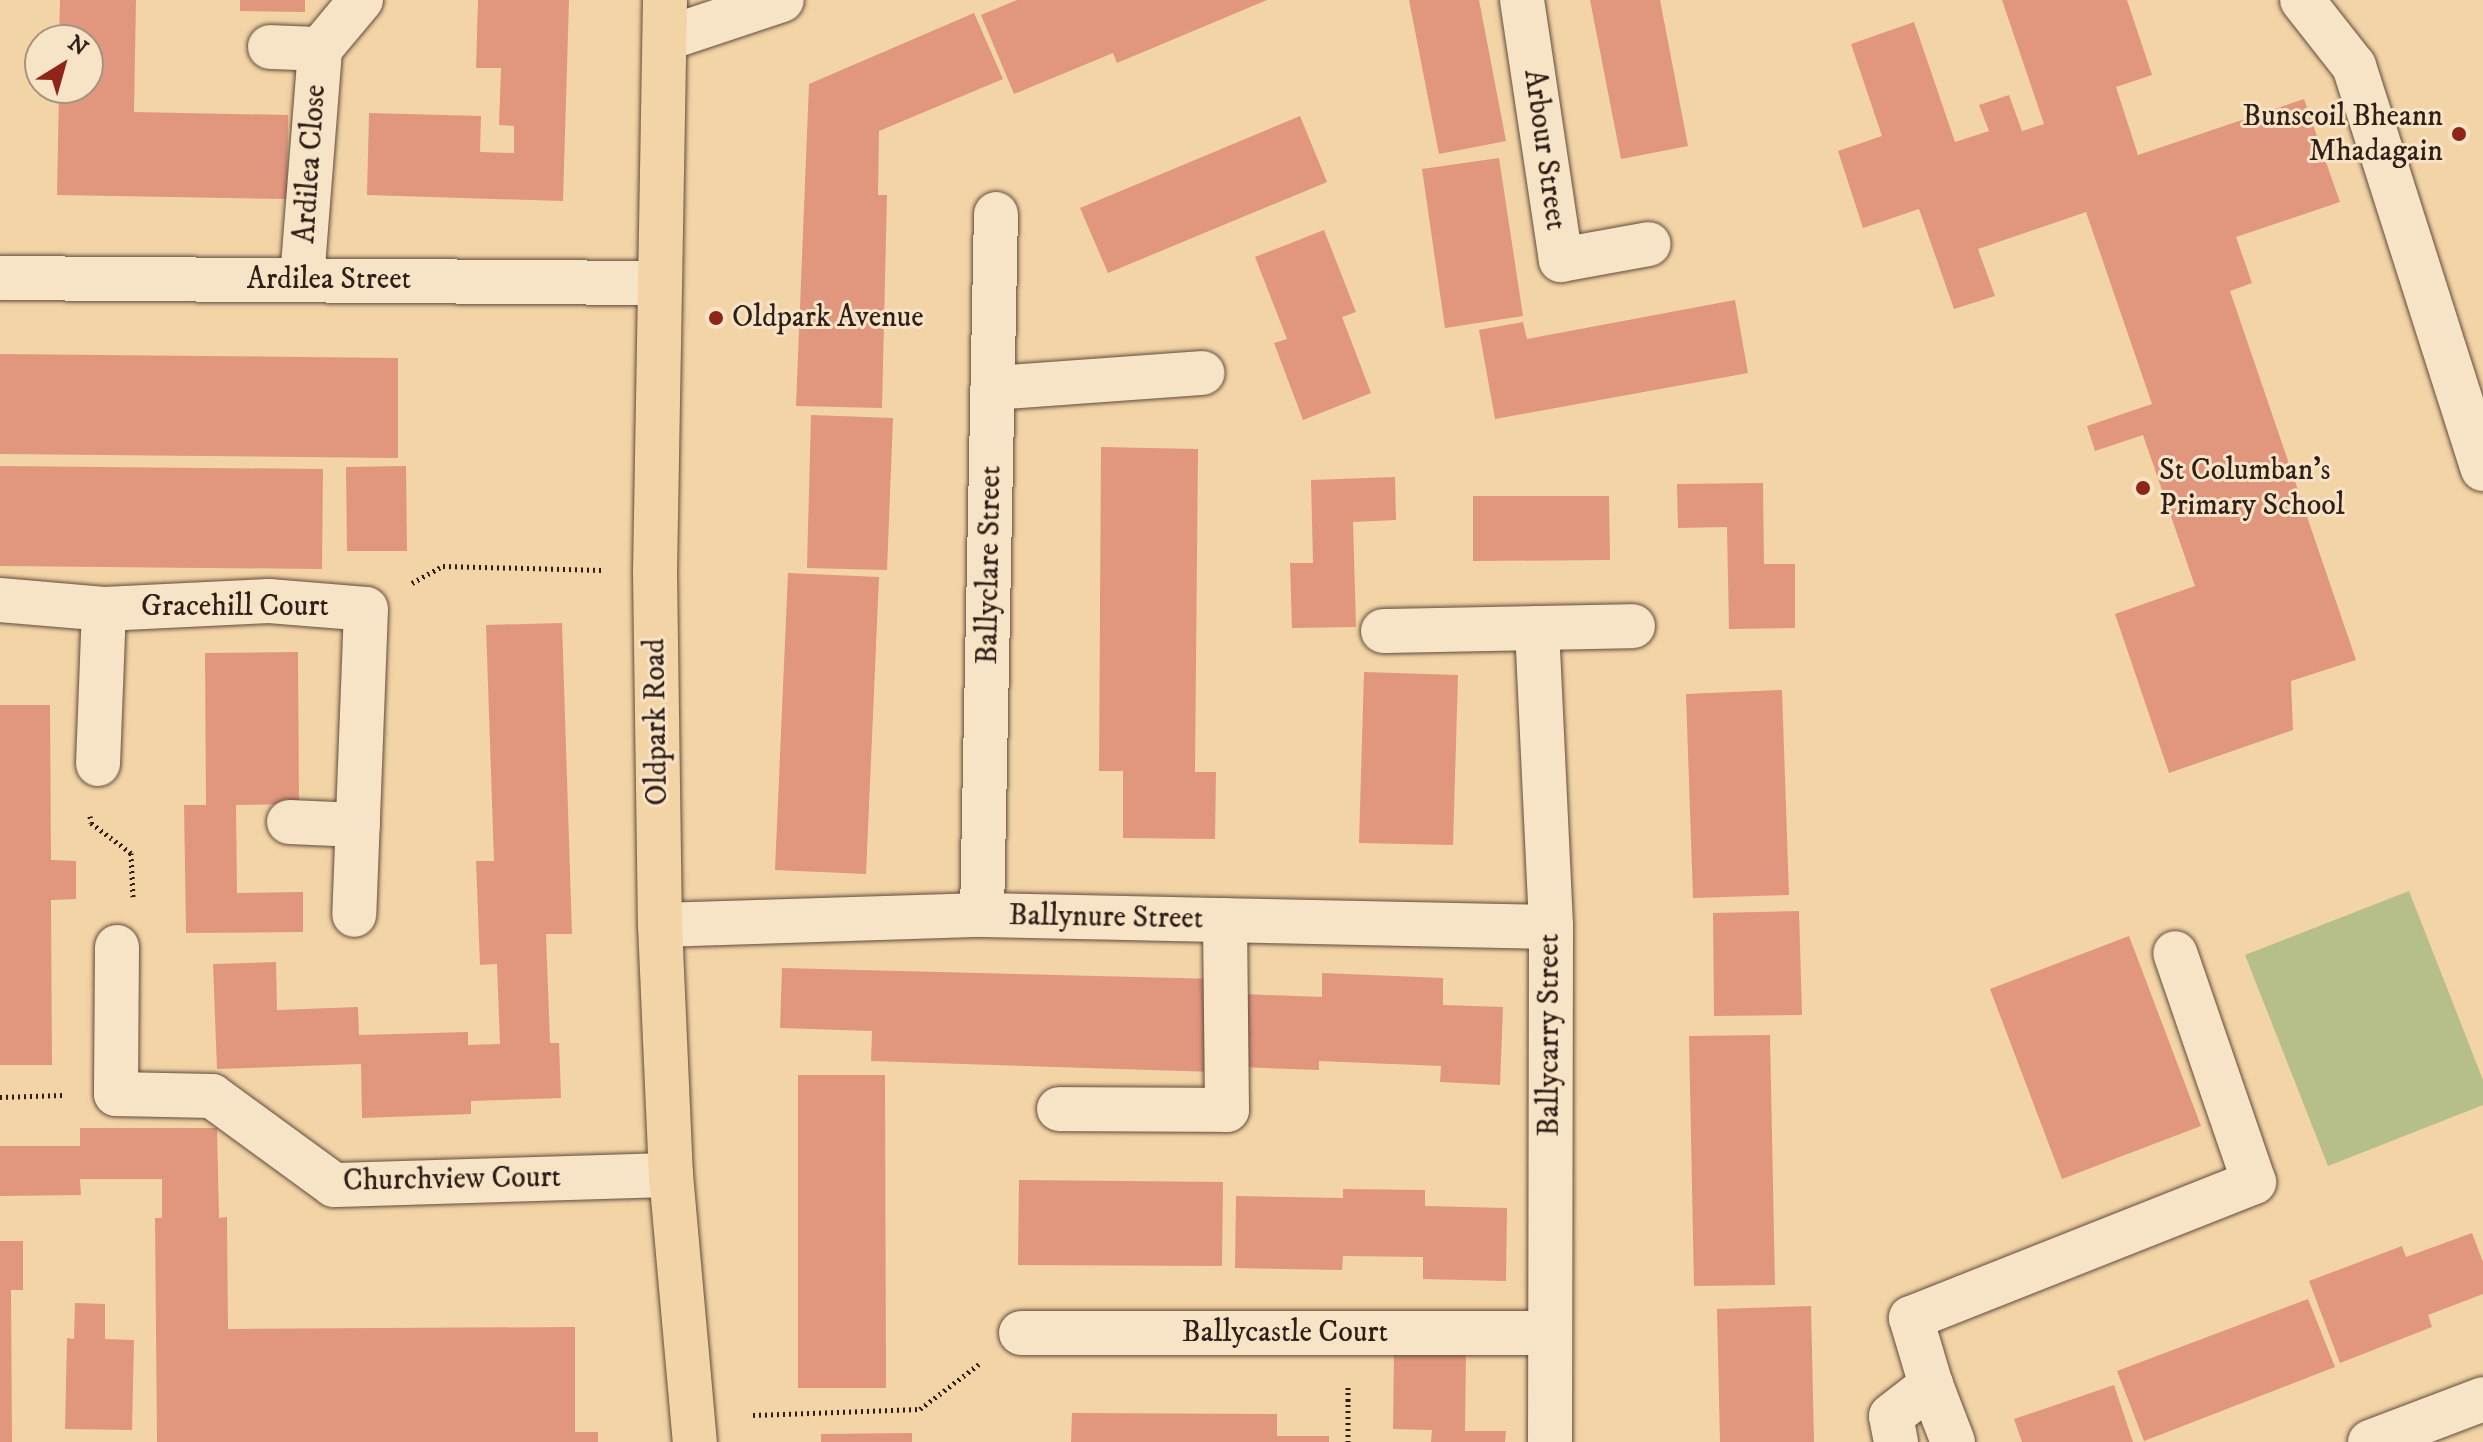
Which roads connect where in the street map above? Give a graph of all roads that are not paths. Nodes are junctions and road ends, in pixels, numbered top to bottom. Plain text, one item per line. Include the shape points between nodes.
1 (361, 0) edge
2 (782, 0) edge
3 (1522, 0) edge
4 (2302, 0) edge
5 (665, 20) edge
6 (270, 47) dead end
7 (320, 49) junction
8 (996, 214) dead end
9 (1649, 244) dead end
10 (0, 278) edge
11 (302, 279) junction
12 (658, 283) junction
13 (1202, 373) dead end
14 (993, 388) junction
15 (2483, 469) edge
16 (0, 600) edge
17 (104, 609) junction
18 (1633, 626) dead end
19 (1537, 628) junction
20 (1383, 631) dead end
21 (98, 764) road end
22 (289, 822) dead end
23 (358, 825) junction
24 (354, 915) dead end
25 (982, 915) junction
26 (1225, 920) junction
27 (660, 925) junction
28 (1551, 927) junction
29 (117, 947) road end
30 (2175, 953) dead end
31 (1059, 1109) dead end
32 (671, 1175) junction
33 (1021, 1333) road end
34 (1549, 1333) junction
35 (1931, 1385) junction
36 (2483, 1399) edge
37 (695, 1442) edge
38 (1550, 1442) edge
39 (1896, 1442) edge
40 (1953, 1442) edge
41 (2370, 1442) edge

1 - 7 street, Ardilea Close
2 - 5 street
3 - 9 street, Arbour Street via 1561,260
4 - 15 street via 2354,66
5 - 12 main road, Oldpark Road
6 - 7 street, Ardilea Close
7 - 11 street, Ardilea Close
8 - 14 street, Ballyclare Street
10 - 11 street, Ardilea Street
11 - 12 street, Ardilea Street
12 - 27 main road, Oldpark Road
13 - 14 street
14 - 25 street, Ballyclare Street
16 - 17 street, Gracehill Court
17 - 21 street, Gracehill Court
17 - 23 street, Gracehill Court via 269,601 366,609
18 - 19 street
19 - 20 street
19 - 28 street, Ballycarry Street
22 - 23 street
23 - 24 street
25 - 26 street, Ballynure Street
25 - 27 street, Ballynure Street
26 - 28 street, Ballynure Street
26 - 31 street via 1227,1110
27 - 32 main road, Oldpark Road
28 - 34 street, Ballycarry Street
29 - 32 street, Churchview Court via 116,1094 212,1096 334,1185
30 - 35 street via 2254,1182 1911,1318
32 - 37 main road, Oldpark Road
33 - 34 street, Ballycastle Court
34 - 38 street, Ballycarry Street
35 - 39 street via 1891,1416
35 - 40 street
36 - 41 street

